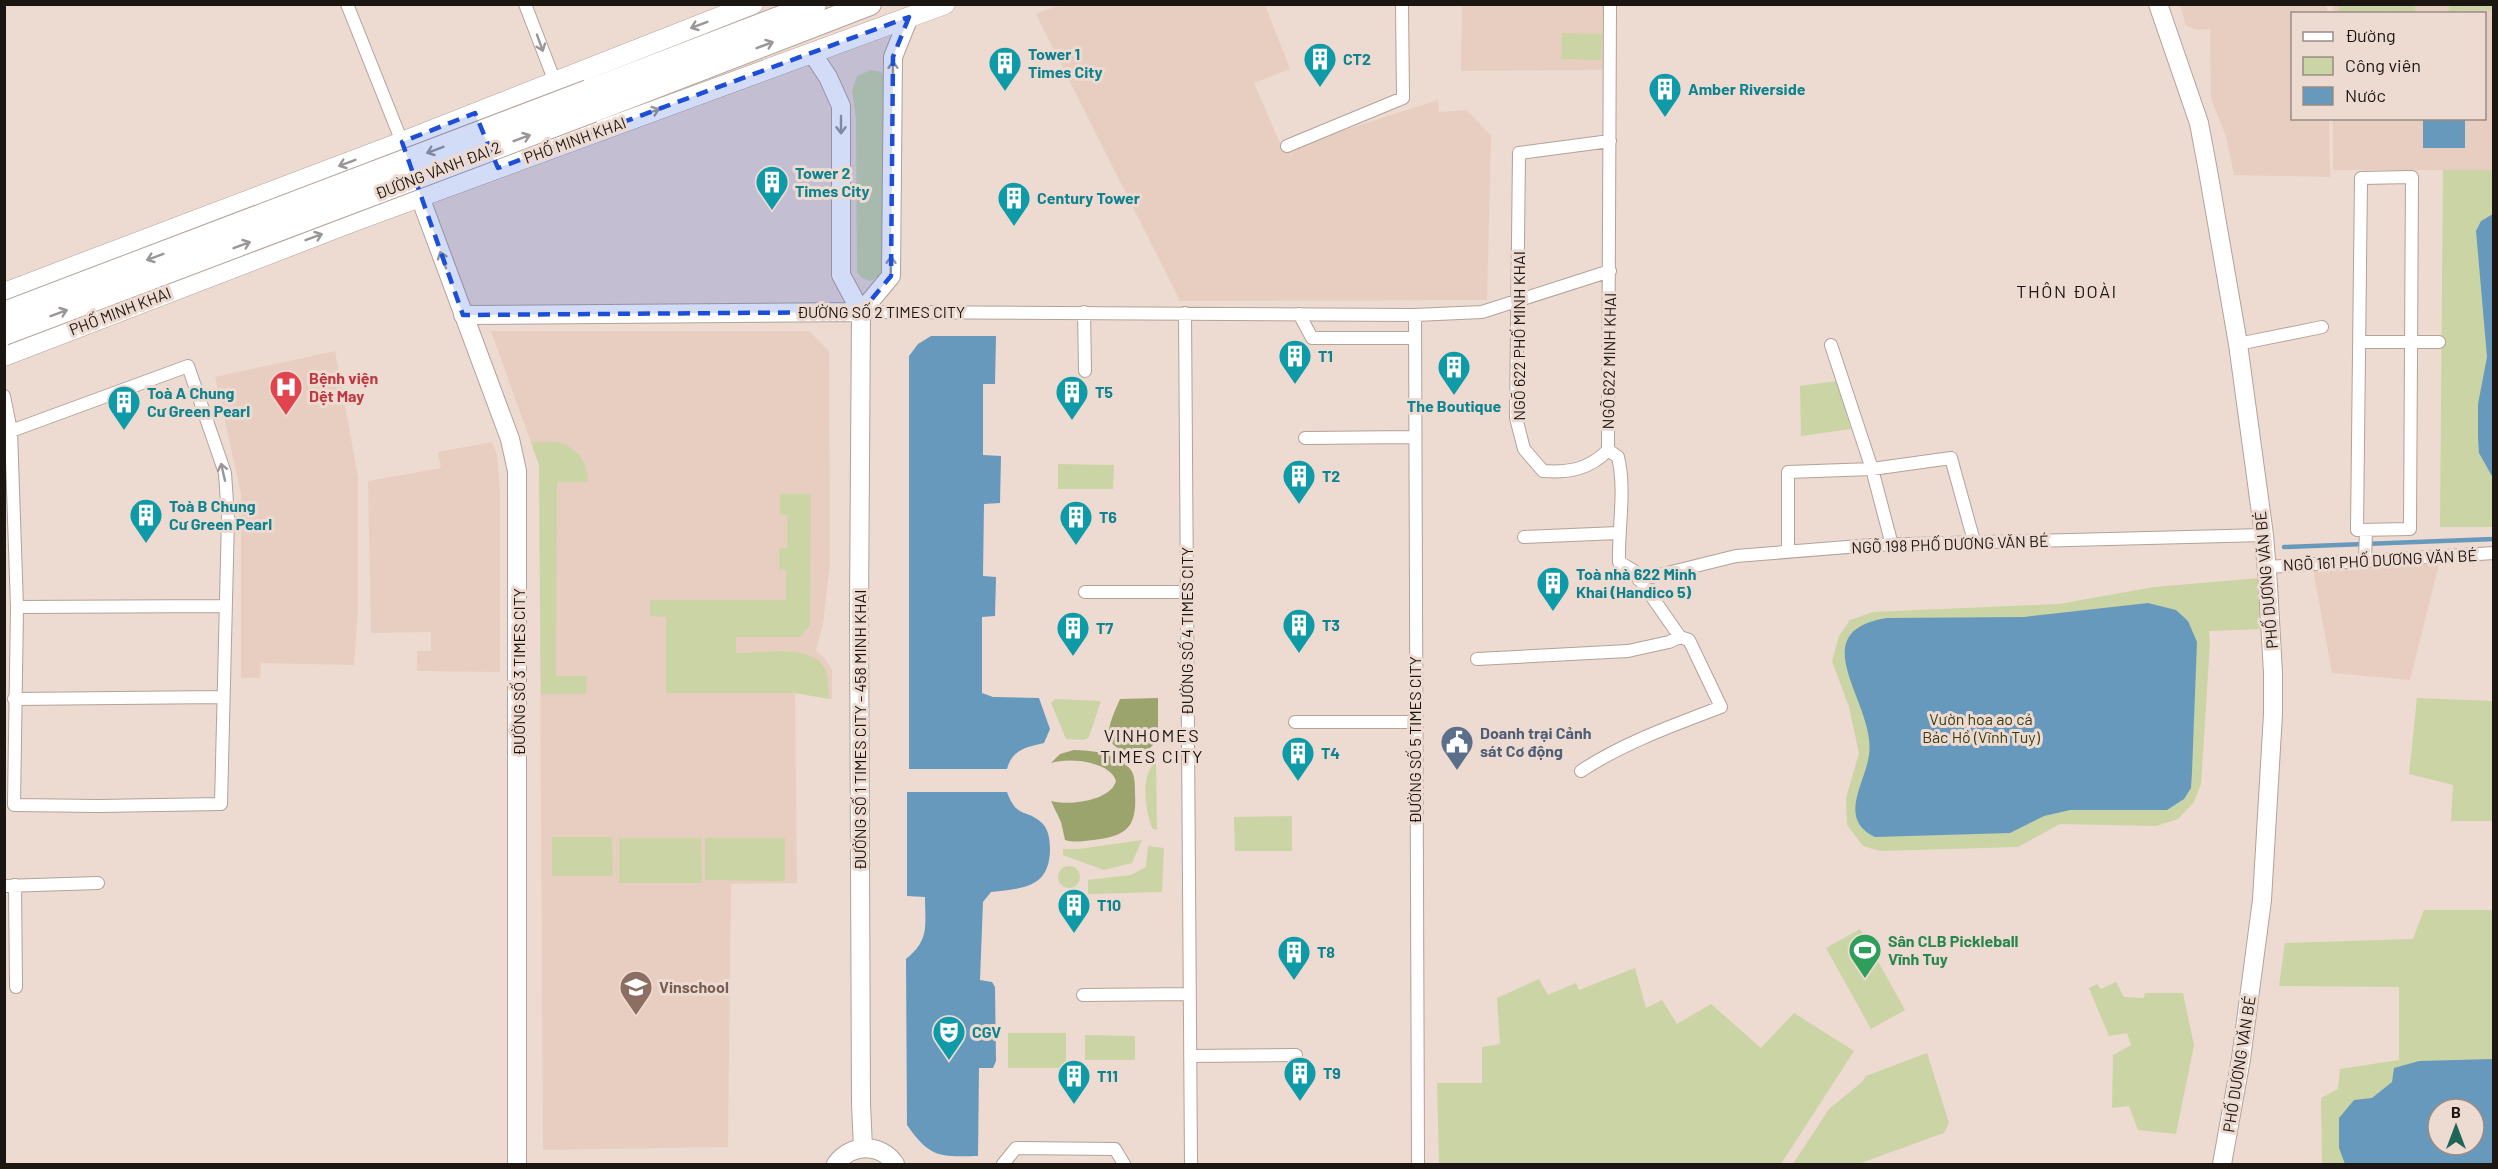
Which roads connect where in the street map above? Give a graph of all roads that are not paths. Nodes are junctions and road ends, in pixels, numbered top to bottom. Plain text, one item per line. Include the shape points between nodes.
1 (347, 4) edge
2 (525, 4) edge
3 (753, 4) edge
4 (815, 4) edge
5 (870, 4) edge
6 (945, 4) edge
7 (1402, 4) edge
8 (1610, 4) edge
9 (2158, 4) edge
10 (909, 17) junction
11 (812, 53) junction
12 (555, 82) junction
13 (591, 101) junction
14 (475, 113) junction
15 (1610, 141) junction
16 (402, 142) junction
17 (1287, 146) dead end
18 (498, 168) junction
19 (420, 196) junction
20 (1610, 271) junction
21 (4, 293) edge
22 (1518, 301) junction
23 (861, 312) junction
24 (1084, 312) junction
25 (1185, 313) junction
26 (4, 314) edge
27 (1299, 314) junction
28 (463, 315) junction
29 (1415, 315) junction
30 (2322, 327) dead end
31 (4, 334) edge
32 (1415, 338) junction
33 (2359, 342) junction
34 (2412, 342) junction
35 (2439, 342) dead end
36 (2238, 344) junction
37 (1831, 345) dead end
38 (4, 356) edge
39 (1085, 371) dead end
40 (4, 396) edge
41 (11, 431) junction
42 (1415, 437) junction
43 (1305, 438) dead end
44 (1608, 450) junction
45 (1872, 469) junction
46 (1618, 533) junction
47 (2264, 535) junction
48 (2366, 535) junction
49 (1524, 537) dead end
50 (1974, 541) junction
51 (1892, 545) junction
52 (1788, 552) junction
53 (2493, 553) edge
54 (2366, 557) junction
55 (2267, 567) junction
56 (1639, 580) junction
57 (1085, 592) dead end
58 (1187, 592) junction
59 (225, 606) junction
60 (16, 607) junction
61 (1680, 637) junction
62 (1477, 659) dead end
63 (222, 697) junction
64 (14, 699) junction
65 (1295, 722) dead end
66 (1415, 722) junction
67 (1581, 771) dead end
68 (98, 883) dead end
69 (10, 886) edge
70 (10, 926) edge
71 (16, 987) dead end
72 (1190, 994) junction
73 (1083, 995) dead end
74 (1296, 1055) dead end
75 (1190, 1056) junction
76 (863, 1148) junction
77 (517, 1164) edge
78 (836, 1164) edge
79 (895, 1164) edge
80 (1002, 1164) edge
81 (1124, 1164) edge
82 (1191, 1164) edge
83 (1418, 1164) edge
84 (2222, 1164) edge

1 - 16 street
2 -> 12 street
3 -> 12 main road
4 - 13 highway
13 -> 5 highway, ĐƯỜNG VÀNH ĐAI 2
6 - 10 main road, PHỐ MINH KHAI
7 - 17 street via 1403,98
8 - 15 street
9 - 36 street, PHỐ DƯƠNG VĂN BÉ via 2199,123
10 - 11 main road, PHỐ MINH KHAI
23 -> 10 street via 891,276 893,57
18 -> 11 main road, PHỐ MINH KHAI
11 -> 23 street, ĐƯỜNG SỐ 1 TIMES CITY - 458 MINH KHAI via 841,106 841,275
12 - 14 main road
13 -> 26 highway, ĐƯỜNG VÀNH ĐAI 2, bridge
31 -> 13 highway, ĐƯỜNG VÀNH ĐAI 2, bridge
14 - 16 main road
14 - 18 main road
15 - 20 street
15 - 22 street, NGÕ 622 PHỐ MINH KHAI via 1519,153
16 - 19 main road
16 -> 21 main road
18 - 19 main road, PHỐ MINH KHAI
28 -> 19 street, ĐƯỜNG SỐ 3 TIMES CITY
38 -> 19 main road, PHỐ MINH KHAI
20 - 22 street, ĐƯỜNG SỐ 2 TIMES CITY
20 - 44 street, NGÕ 622 MINH KHAI
22 - 29 street, ĐƯỜNG SỐ 2 TIMES CITY via 1482,312
22 - 44 street, NGÕ 622 PHỐ MINH KHAI via 1516,418 1524,448 1543,471 1566,473 1597,462
23 - 24 street, ĐƯỜNG SỐ 2 TIMES CITY
23 - 28 street, ĐƯỜNG SỐ 2 TIMES CITY
23 - 76 street, ĐƯỜNG SỐ 1 TIMES CITY - 458 MINH KHAI
24 - 25 street, ĐƯỜNG SỐ 2 TIMES CITY
24 - 39 street
25 - 27 street, ĐƯỜNG SỐ 2 TIMES CITY
25 - 58 street, ĐƯỜNG SỐ 4 TIMES CITY
27 - 29 street, ĐƯỜNG SỐ 2 TIMES CITY
27 - 32 street via 1312,338
28 - 77 street, ĐƯỜNG SỐ 3 TIMES CITY via 513,448 518,479
29 - 32 street, ĐƯỜNG SỐ 5 TIMES CITY
30 - 36 street
32 - 42 street, ĐƯỜNG SỐ 5 TIMES CITY
33 - 34 street
33 - 34 street via 2361,178 2412,177
33 - 48 street via 2357,530
34 - 35 street
34 - 48 street via 2410,529
36 - 47 street, PHỐ DƯƠNG VĂN BÉ
37 - 45 street
40 - 41 street
59 -> 41 street via 225,473 188,366
41 - 60 street
42 - 43 street
42 - 66 street, ĐƯỜNG SỐ 5 TIMES CITY
44 - 46 street via 1618,457 1621,471
45 - 50 street via 1951,458
45 - 51 street
45 - 52 street via 1788,472
46 - 49 street
46 - 56 street via 1620,562
47 - 50 street, NGÕ 198 PHỐ DƯƠNG VĂN BÉ
47 - 55 street, PHỐ DƯƠNG VĂN BÉ
48 - 54 street
50 - 51 street, NGÕ 198 PHỐ DƯƠNG VĂN BÉ
51 - 52 street, NGÕ 198 PHỐ DƯƠNG VĂN BÉ
52 - 56 street, NGÕ 198 PHỐ DƯƠNG VĂN BÉ via 1737,556
53 - 54 street, NGÕ 161 PHỐ DƯƠNG VĂN BÉ
54 - 55 street, NGÕ 161 PHỐ DƯƠNG VĂN BÉ
55 - 84 street, PHỐ DƯƠNG VĂN BÉ via 2273,683 2262,900 2241,1059
56 - 61 street
57 - 58 street
58 - 72 street, ĐƯỜNG SỐ 4 TIMES CITY
59 - 60 street
59 - 63 street
60 - 64 street
61 - 62 street via 1628,651
61 - 67 street via 1689,640 1721,707 1656,733
63 - 64 street
63 - 64 street via 221,804 98,806 14,805
65 - 66 street
66 - 83 street, ĐƯỜNG SỐ 5 TIMES CITY
68 - 69 street
69 - 70 street
70 - 71 street
72 - 73 street
72 - 75 street, ĐƯỜNG SỐ 4 TIMES CITY
74 - 75 street
75 - 82 street, ĐƯỜNG SỐ 4 TIMES CITY
76 - 78 street via 851,1151
76 - 79 street via 885,1154
80 - 81 street via 1016,1148 1038,1148 1115,1149

